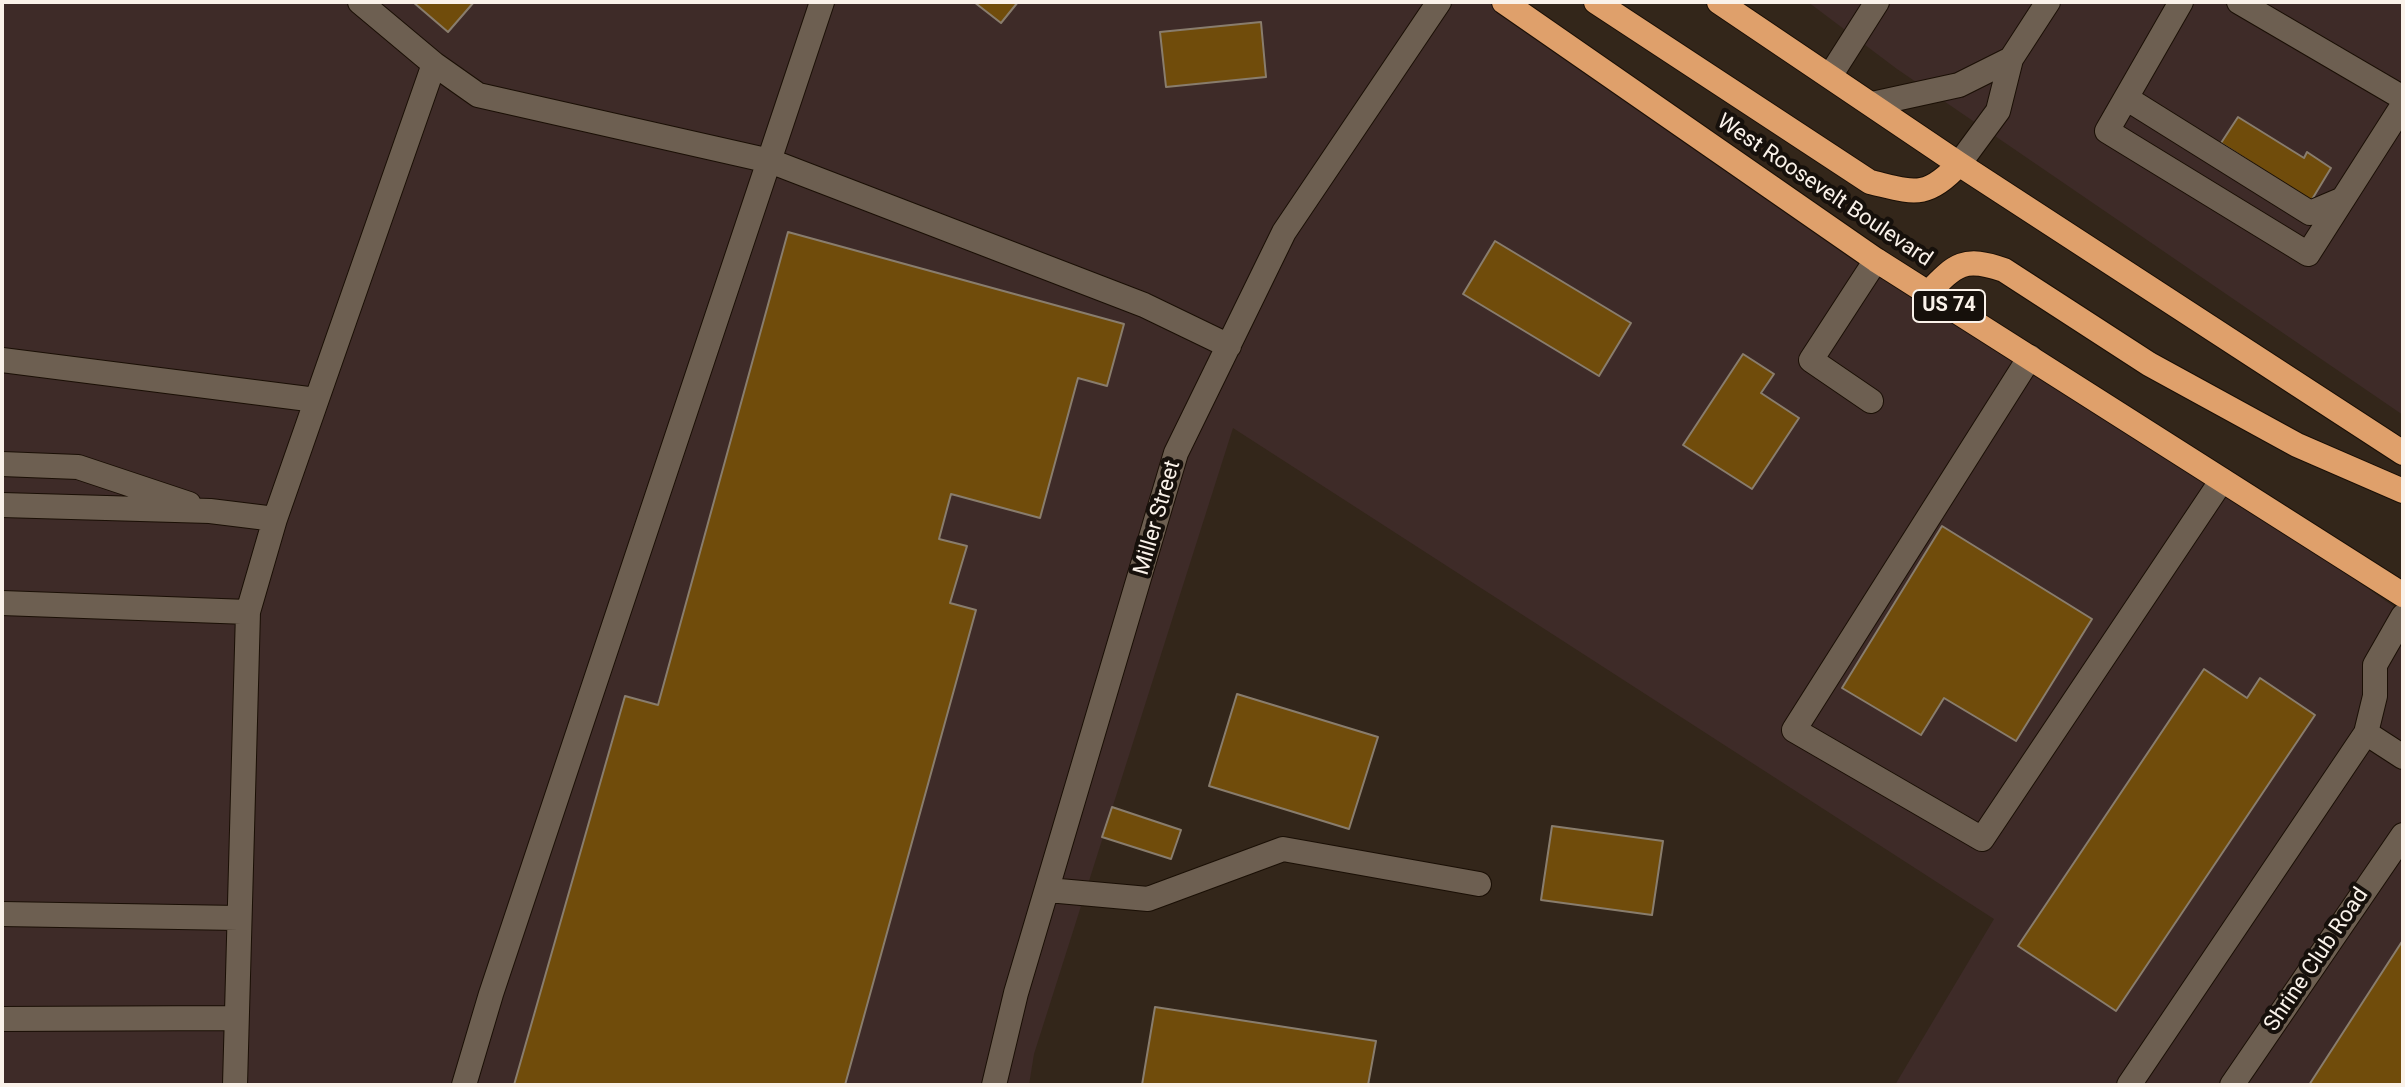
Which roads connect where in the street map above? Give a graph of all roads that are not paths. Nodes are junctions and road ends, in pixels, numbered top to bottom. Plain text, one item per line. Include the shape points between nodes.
1 (360, 2) edge
2 (822, 2) edge
3 (1439, 2) edge
4 (1504, 2) edge
5 (1596, 2) edge
6 (1719, 2) edge
7 (1877, 2) edge
8 (2048, 2) edge
9 (2181, 2) edge
10 (2239, 2) edge
11 (2011, 59) junction
12 (434, 64) junction
13 (1830, 76) junction
14 (2126, 98) junction
15 (2403, 98) edge
16 (1872, 104) junction
17 (2403, 105) edge
18 (770, 161) junction
19 (1959, 164) junction
20 (2343, 199) junction
21 (1876, 260) junction
22 (1928, 293) junction
23 (1229, 346) junction
24 (2030, 357) junction
25 (2, 360) edge
26 (316, 400) junction
27 (1871, 401) dead end
28 (2403, 453) edge
29 (2, 464) edge
30 (2222, 480) junction
31 (2403, 491) edge
32 (2, 505) edge
33 (210, 511) junction
34 (275, 519) junction
35 (2403, 595) edge
36 (2, 603) edge
37 (248, 612) junction
38 (2403, 616) edge
39 (2366, 733) junction
40 (2403, 757) edge
41 (2403, 835) edge
42 (1479, 884) dead end
43 (1048, 890) junction
44 (2, 914) edge
45 (238, 918) junction
46 (236, 1018) junction
47 (2, 1019) edge
48 (235, 1085) edge
49 (464, 1085) edge
50 (994, 1085) edge
51 (2129, 1085) edge
52 (2232, 1085) edge

1 - 12 street
2 - 18 street
3 - 23 street, Miller Street via 1284,232
4 - 21 highway, West Roosevelt Boulevard / US 74
5 - 19 highway via 1870,182 1918,193 1941,183
6 - 13 highway
7 - 13 street
8 - 11 street
9 - 14 street
10 - 15 street
11 - 16 street via 1959,85
11 - 19 street via 1998,111
12 - 18 street via 478,95
12 - 26 street
13 - 16 highway
14 - 20 street via 2310,213
14 - 20 street via 2107,131 2308,254
16 - 19 highway
17 - 20 street
18 - 23 street via 1144,305
18 - 49 street
19 - 28 highway
21 - 22 highway, West Roosevelt Boulevard / US 74
21 - 27 street via 1811,360
22 - 24 highway, West Roosevelt Boulevard / US 74
22 - 31 highway via 1954,266 1980,262 2004,270 2149,364 2297,445
23 - 43 street, Miller Street via 1176,453
24 - 30 highway, West Roosevelt Boulevard / US 74
24 - 30 street via 1794,730 1982,839
25 - 26 street
26 - 34 street
29 - 33 street via 78,467
30 - 35 highway, West Roosevelt Boulevard / US 74
32 - 33 street
33 - 34 street
34 - 37 street
36 - 37 street
37 - 45 street
38 - 39 street via 2375,665 2375,696
39 - 40 street
39 - 51 street
41 - 52 street, Shrine Club Road
42 - 43 street via 1283,849 1148,899
43 - 50 street, Miller Street
44 - 45 street
45 - 46 street
46 - 47 street
46 - 48 street

